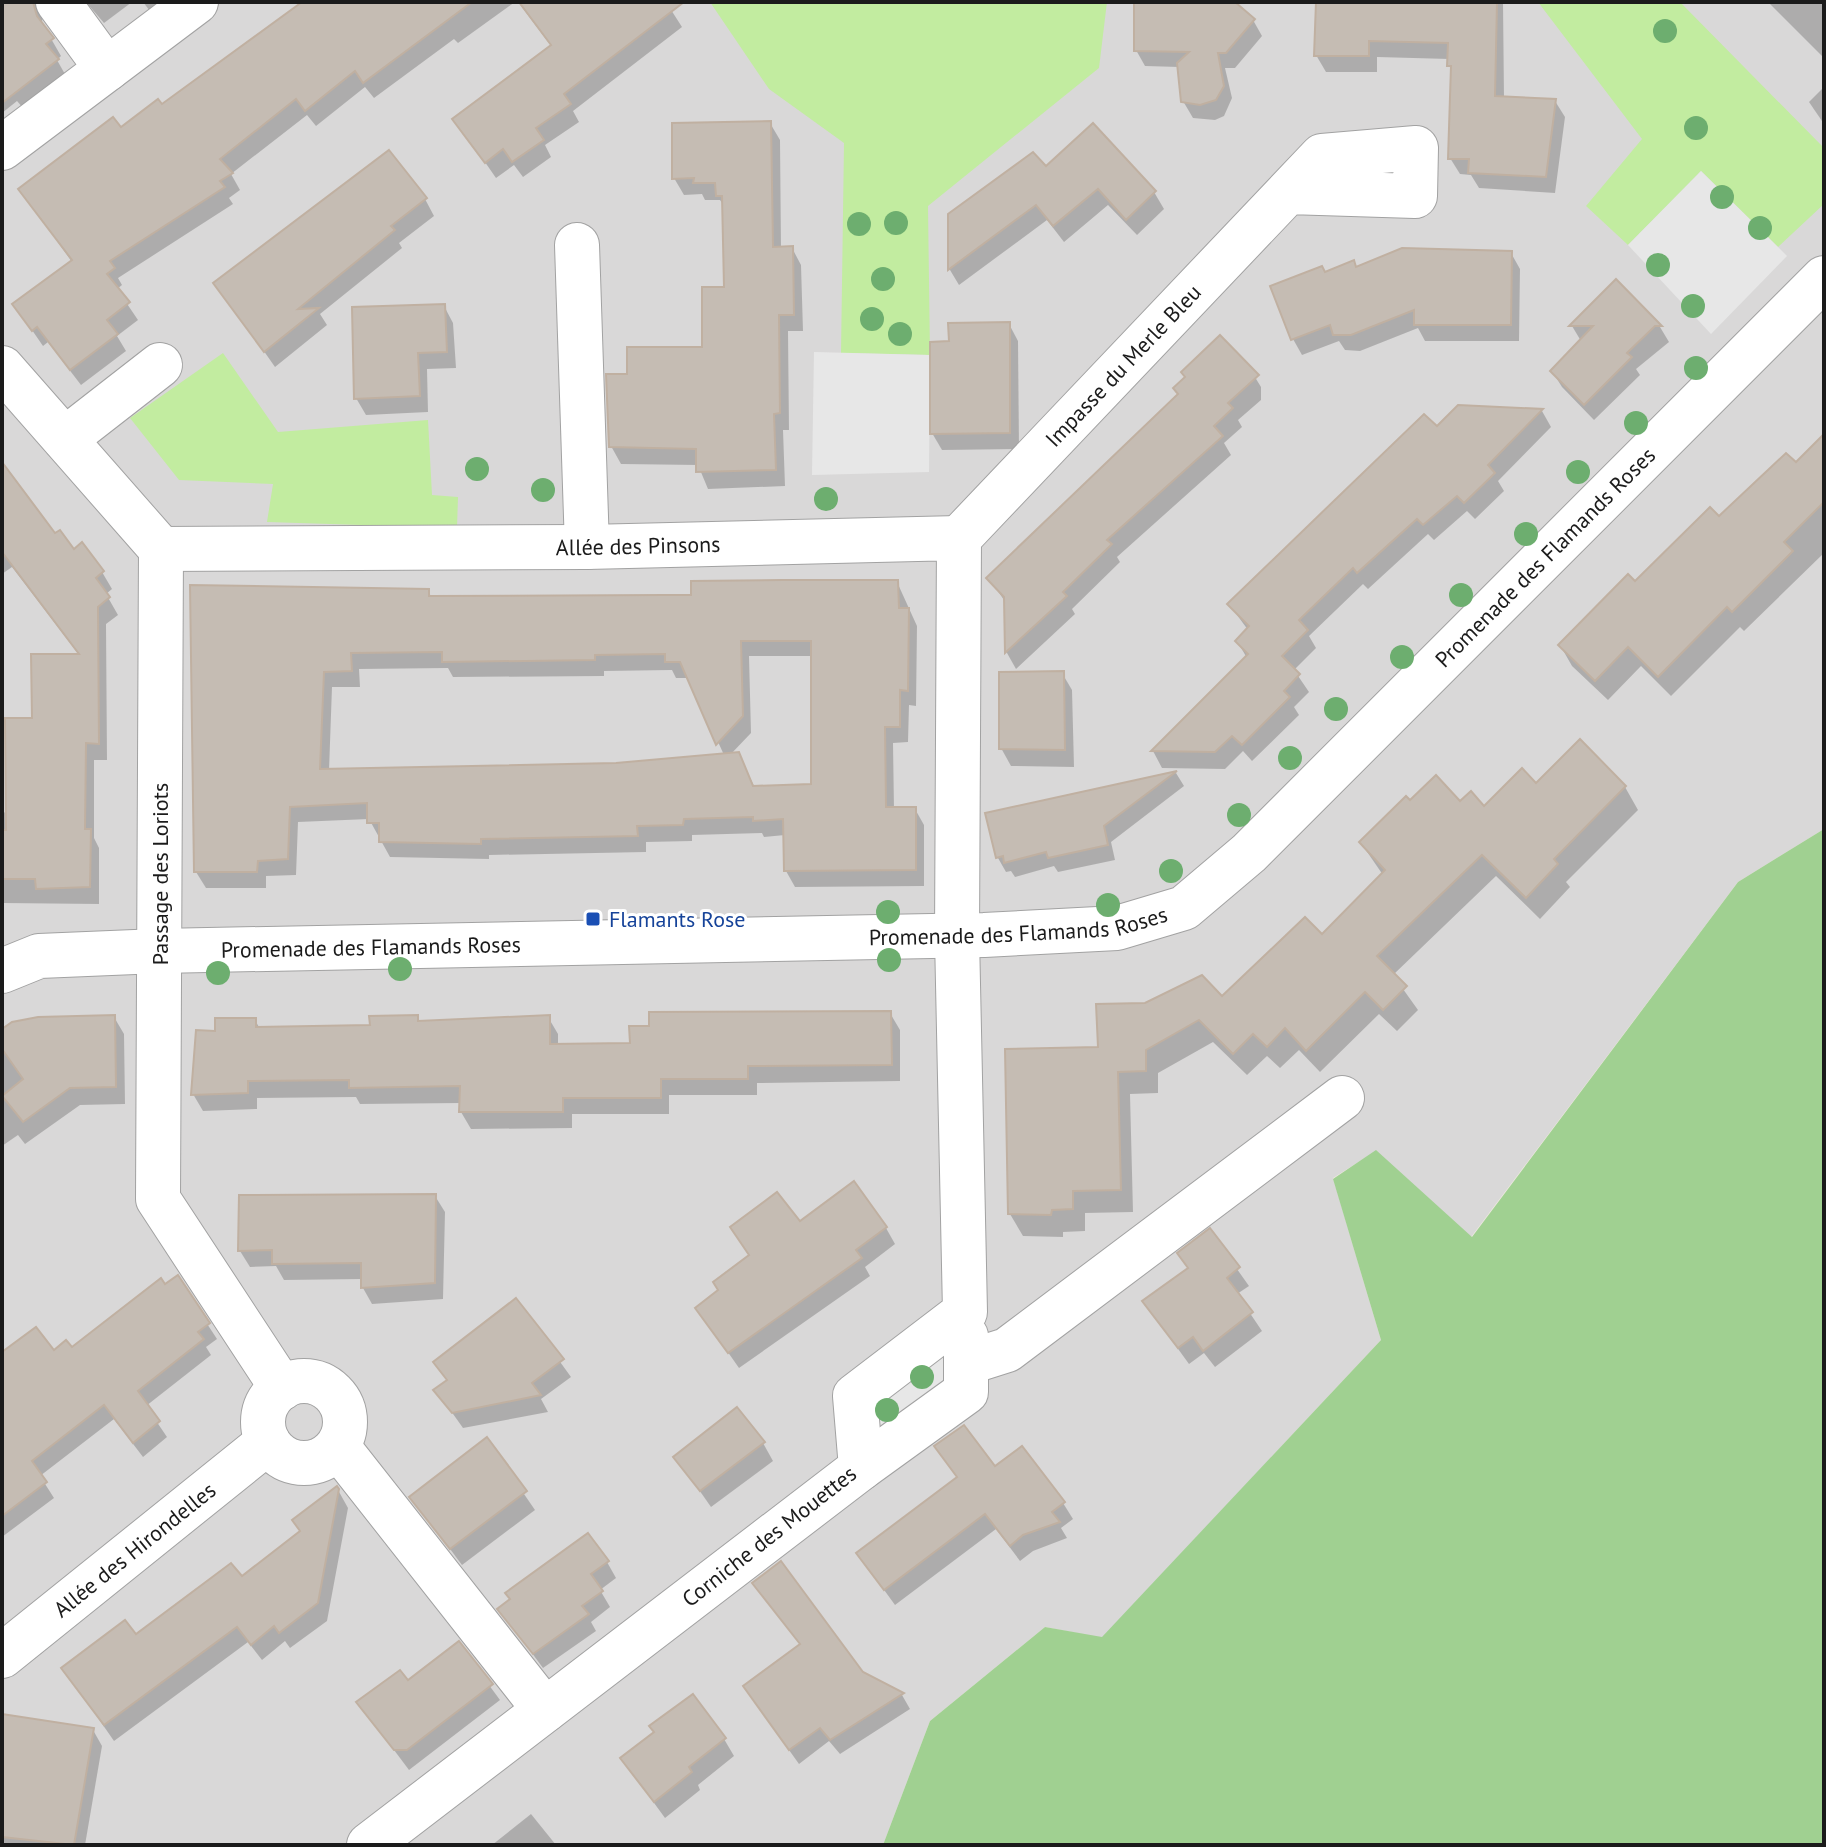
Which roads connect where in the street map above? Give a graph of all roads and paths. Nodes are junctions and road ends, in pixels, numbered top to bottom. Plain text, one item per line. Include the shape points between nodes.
1 (58, 2) edge
2 (196, 2) edge
3 (107, 69) junction
4 (2, 148) edge
5 (1288, 192) dead end
6 (577, 245) dead end
7 (1824, 278) edge
8 (1824, 322) edge
9 (1777, 326) junction
10 (160, 365) dead end
11 (3, 370) edge
12 (65, 439) junction
13 (959, 538) junction
14 (587, 547) junction
15 (161, 549) junction
16 (957, 937) junction
17 (159, 951) junction
18 (2, 971) edge
19 (1342, 1098) dead end
20 (965, 1312) junction
21 (966, 1363) junction
22 (282, 1388) junction
23 (268, 1442) junction
24 (338, 1447) junction
25 (861, 1468) junction
26 (2, 1656) edge
27 (545, 1710) junction
28 (369, 1845) edge

1 - 3 street
2 - 3 street
3 - 4 street
5 - 13 street, Impasse du Merle Bleu
6 - 14 street
7 - 9 street, Promenade des Flamands Roses
8 - 9 street
9 - 16 street, Promenade des Flamands Roses via 1249,853 1184,908 1117,928
10 - 12 street
11 - 12 street
12 - 15 street
13 - 14 street, Allée des Pinsons
13 - 16 street
14 - 15 street, Allée des Pinsons
15 - 17 street, Passage des Loriots
16 - 17 street, Promenade des Flamands Roses
16 - 20 street
17 - 18 street, Promenade des Flamands Roses via 39,956
17 - 22 street, Passage des Loriots via 158,1199
19 - 21 street via 1007,1350
20 - 21 street
20 - 25 street, Corniche des Mouettes via 855,1396
21 - 25 street via 966,1392
22 - 23 street via 265,1410
22 - 24 street via 302,1381 332,1392 345,1417
23 - 24 street via 281,1456 304,1463
23 - 26 street, Allée des Hirondelles
24 - 27 street
25 - 27 street, Corniche des Mouettes
27 - 28 street, Corniche des Mouettes

